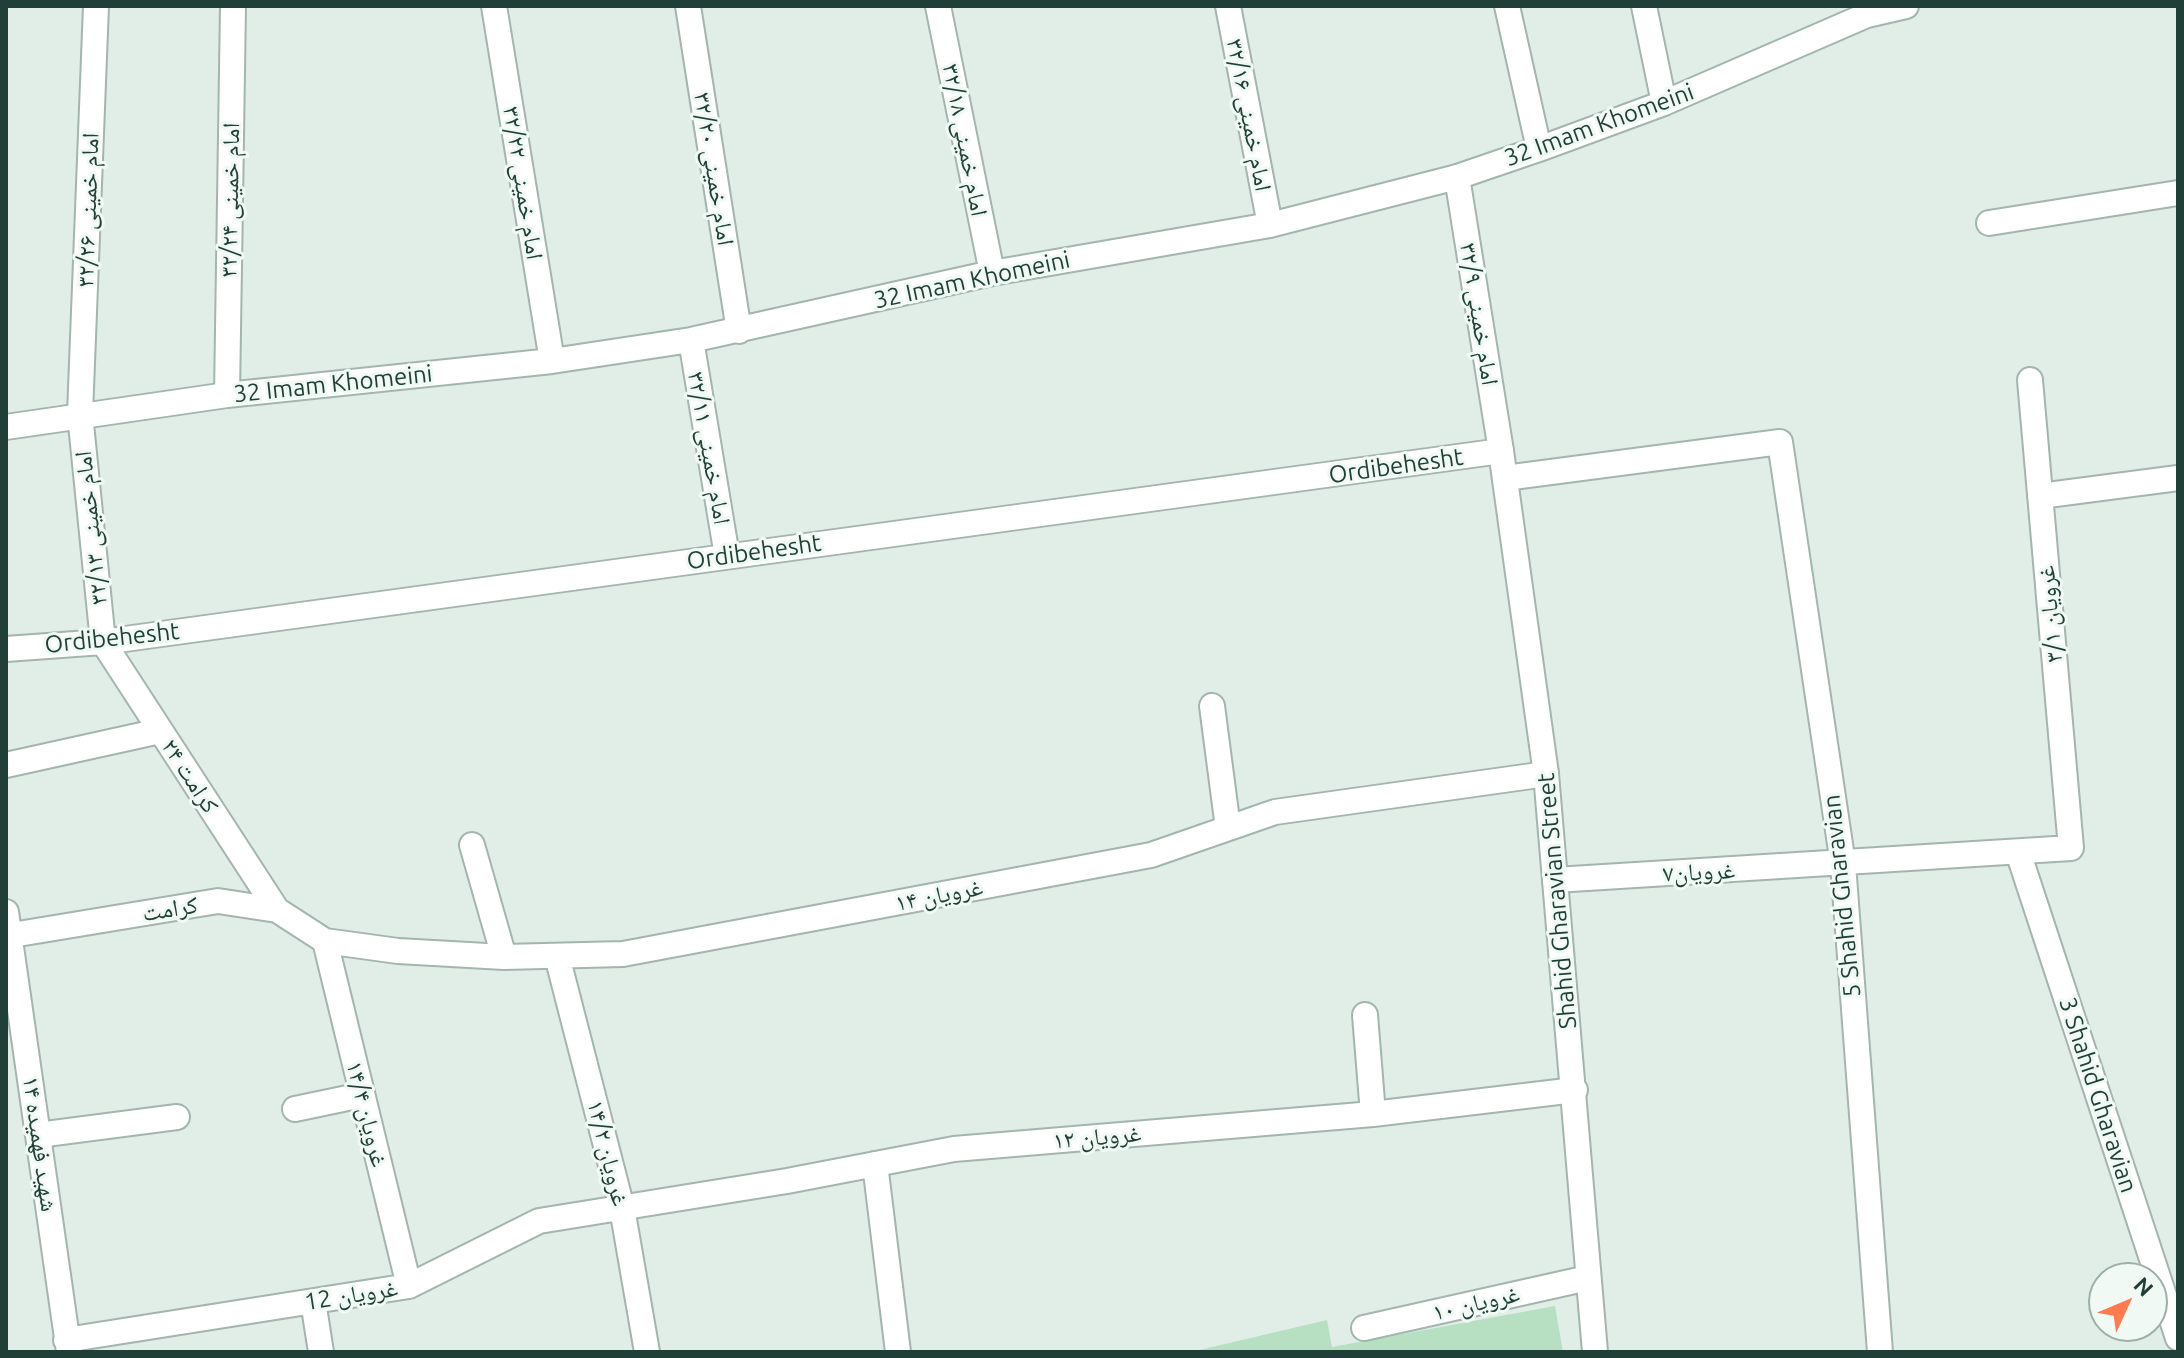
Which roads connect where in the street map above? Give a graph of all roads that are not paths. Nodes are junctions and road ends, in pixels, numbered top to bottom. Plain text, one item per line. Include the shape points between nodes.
1 (96, 6) edge
2 (233, 6) edge
3 (494, 6) edge
4 (688, 6) edge
5 (938, 6) edge
6 (1228, 6) edge
7 (1507, 6) edge
8 (1644, 6) edge
9 (1906, 6) edge
10 (1866, 10) edge
11 (1664, 103) junction
12 (1539, 149) junction
13 (1457, 177) junction
14 (2178, 193) edge
15 (1989, 223) dead end
16 (1270, 225) junction
17 (992, 273) junction
18 (739, 331) junction
19 (691, 340) junction
20 (552, 361) junction
21 (2030, 380) dead end
22 (227, 395) junction
23 (80, 414) junction
24 (6, 427) edge
25 (1501, 451) junction
26 (1505, 478) junction
27 (2178, 478) edge
28 (2040, 496) junction
29 (727, 556) junction
30 (103, 642) junction
31 (6, 649) edge
32 (1212, 706) dead end
33 (160, 731) junction
34 (6, 765) edge
35 (1546, 774) junction
36 (1228, 828) junction
37 (472, 845) dead end
38 (2071, 848) joint
39 (2018, 852) junction
40 (1843, 864) junction
41 (1555, 880) junction
42 (277, 910) junction
43 (8, 928) edge
44 (325, 941) junction
45 (557, 956) junction
46 (504, 957) junction
47 (1365, 1015) dead end
48 (1575, 1090) junction
49 (362, 1095) junction
50 (295, 1109) dead end
51 (1373, 1114) junction
52 (177, 1117) dead end
53 (38, 1135) junction
54 (875, 1164) junction
55 (622, 1208) junction
56 (1588, 1278) junction
57 (409, 1286) junction
58 (313, 1301) junction
59 (1364, 1328) dead end
60 (2178, 1338) edge
61 (68, 1346) edge
62 (321, 1352) edge
63 (647, 1352) edge
64 (898, 1352) edge
65 (1595, 1352) edge
66 (1880, 1352) edge

1 - 23 street, امام خمینی ۳۲/۲۶
2 - 22 street, امام خمینی ۳۲/۲۴
3 - 20 street, امام خمینی ۳۲/۲۲
4 - 18 street, امام خمینی ۳۲/۲۰
5 - 17 street, امام خمینی ۳۲/۱۸
6 - 16 street, امام خمینی ۳۲/۱۶
7 - 12 street
8 - 11 street
9 - 10 street, 32 Imam Khomeini
10 - 11 street, 32 Imam Khomeini
11 - 12 street, 32 Imam Khomeini
12 - 13 street, 32 Imam Khomeini
13 - 16 street, 32 Imam Khomeini
13 - 25 street, امام خمینی ۳۲/۹
14 - 15 street
16 - 17 street, 32 Imam Khomeini
17 - 18 street, 32 Imam Khomeini
18 - 19 street, 32 Imam Khomeini
19 - 20 street, 32 Imam Khomeini
19 - 29 street, امام خمینی ۳۲/۱۱
20 - 22 street, 32 Imam Khomeini
21 - 28 street, غرویان ۳/۱
22 - 23 street, 32 Imam Khomeini
23 - 24 street, 32 Imam Khomeini
23 - 30 street, امام خمینی ۳۲/۱۳
25 - 26 street, Shahid Gharavian Street
25 - 29 street, Ordibehesht
26 - 35 street, Shahid Gharavian Street
26 - 40 street, 5 Shahid Gharavian via 1780,442
27 - 28 street
28 - 38 street, غرویان ۳/۱
29 - 30 street, Ordibehesht
30 - 31 street, Ordibehesht
30 - 33 street, کرامت ۲۴
32 - 36 street
33 - 34 street
33 - 42 street, کرامت ۲۴
35 - 36 street, غرویان ۱۴ via 1275,812
35 - 41 street, Shahid Gharavian Street
36 - 45 street, غرویان ۱۴ via 1135,858 623,954
37 - 46 street
38 - 39 street, غرویان۷
39 - 40 street, غرویان۷
39 - 60 street, 3 Shahid Gharavian
40 - 41 street, غرویان۷
40 - 66 street, 5 Shahid Gharavian
41 - 48 street, Shahid Gharavian Street
42 - 43 street, کرامت via 218,901
42 - 44 street, کرامت
43 - 53 street, شهید فهمیده ۱۴
44 - 46 street, غرویان ۱۴
44 - 49 street, غرویان ۱۴/۴
45 - 46 street, غرویان ۱۴
45 - 55 street, غرویان ۱۴/۲
47 - 51 street
48 - 51 street, غرویان ۱۲
48 - 56 street, Shahid Gharavian Street
49 - 50 street
49 - 57 street, غرویان ۱۴/۴
51 - 54 street, غرویان ۱۲ via 954,1149
52 - 53 street
53 - 61 street, شهید فهمیده ۱۴
54 - 55 street, غرویان ۱۲
54 - 64 street
55 - 57 street, غرویان 12 via 539,1221
55 - 63 street, غرویان ۱۴/۲
56 - 59 street, غرویان ۱۰
56 - 65 street, Shahid Gharavian Street
57 - 58 street, غرویان 12
58 - 61 street, غرویان 12
58 - 62 street

